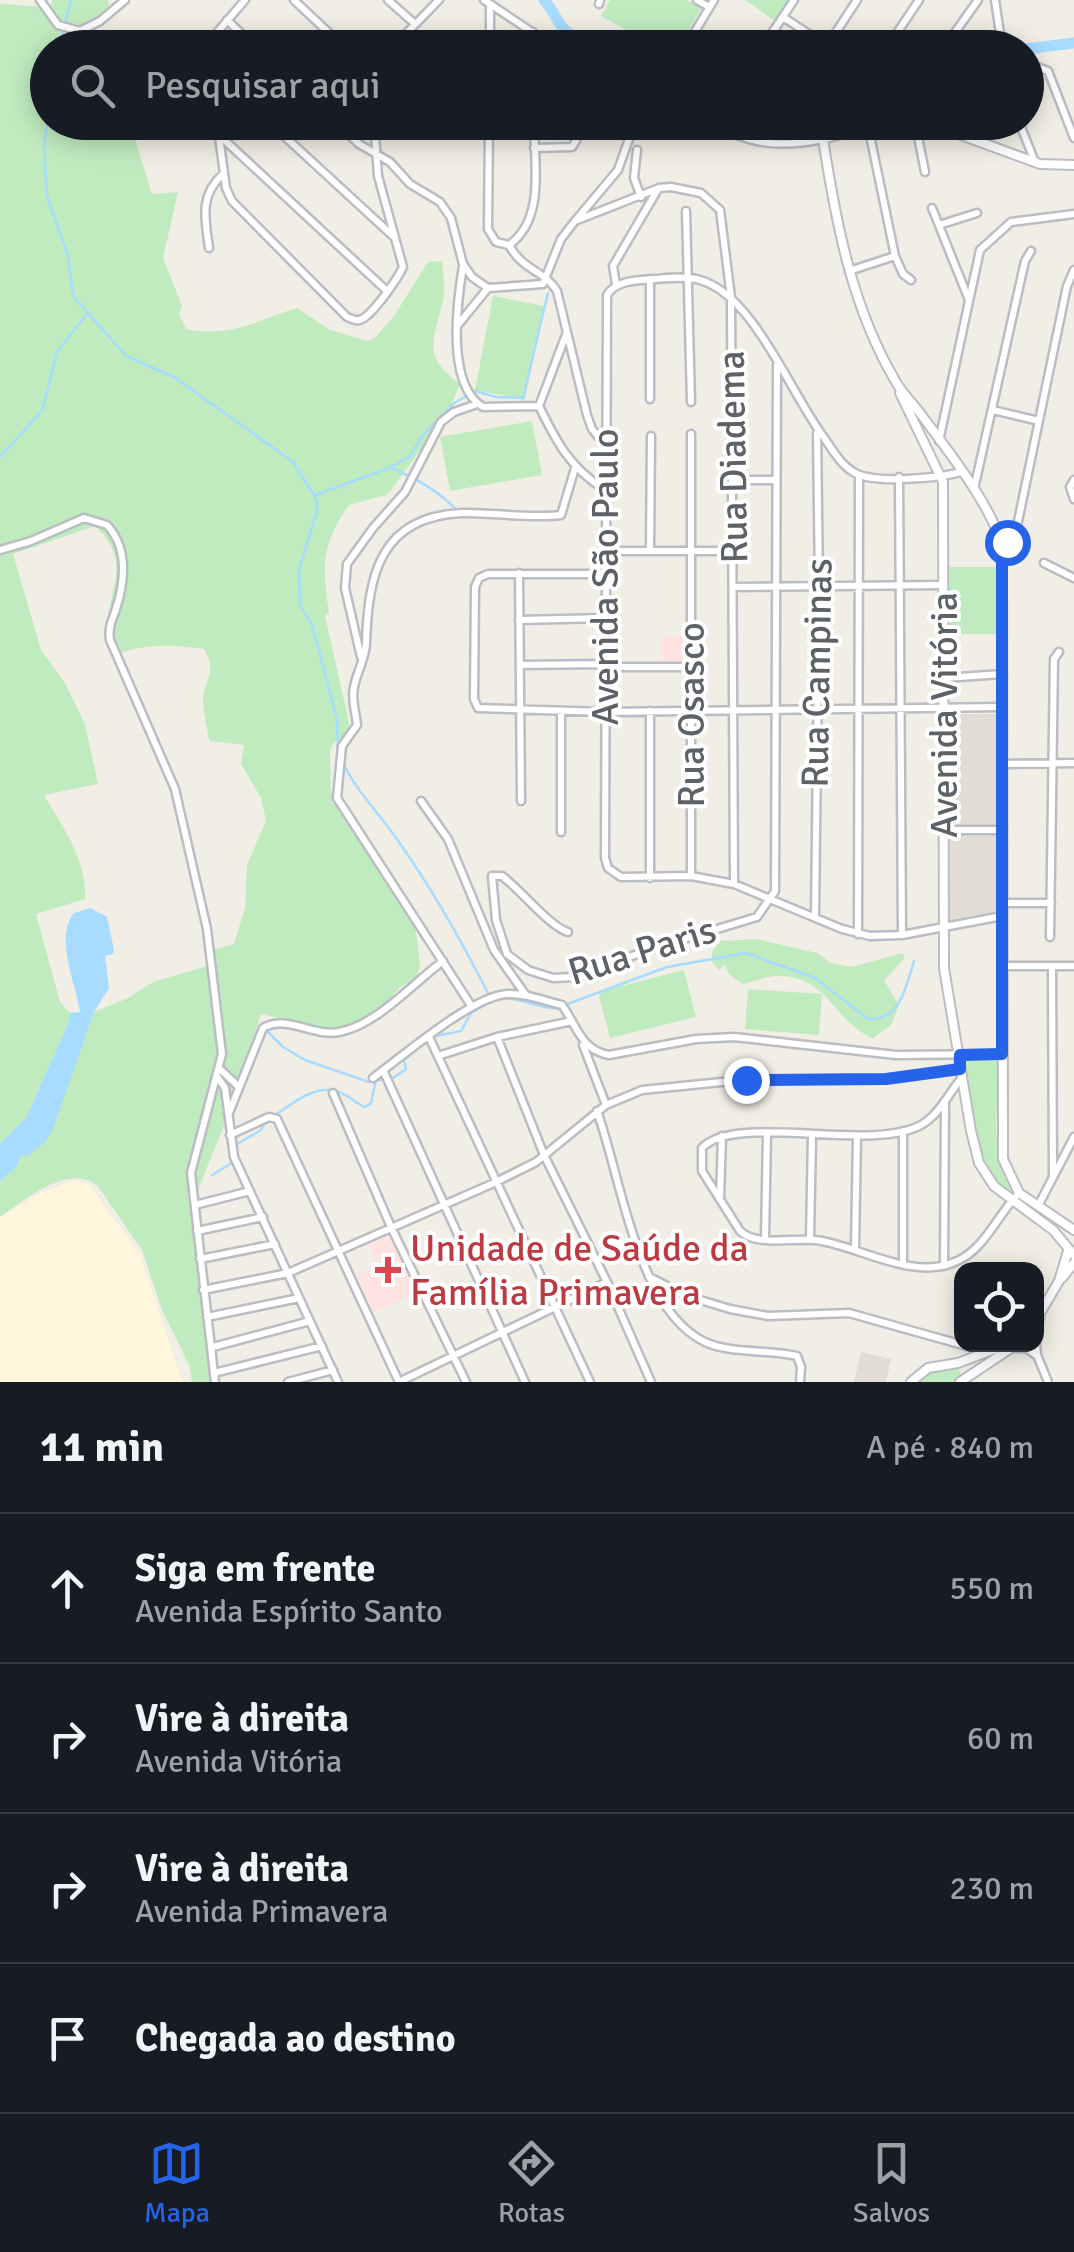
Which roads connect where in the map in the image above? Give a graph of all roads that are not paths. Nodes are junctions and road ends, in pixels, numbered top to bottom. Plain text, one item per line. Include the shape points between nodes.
1 (40, 0) edge
2 (125, 0) edge
3 (246, 0) edge
4 (294, 0) edge
5 (388, 0) edge
6 (439, 0) edge
7 (696, 0) edge
8 (794, 0) edge
9 (857, 0) edge
10 (919, 0) edge
11 (978, 0) edge
12 (996, 0) edge
13 (487, 2) edge
14 (711, 4) edge
15 (783, 16) junction
16 (227, 20) junction
17 (415, 24) junction
18 (76, 30) edge
19 (82, 30) edge
20 (219, 30) edge
21 (237, 30) edge
22 (326, 30) edge
23 (409, 30) edge
24 (489, 30) edge
25 (530, 30) edge
26 (696, 30) edge
27 (774, 30) edge
28 (804, 30) edge
29 (838, 30) edge
30 (899, 30) edge
31 (957, 30) edge
32 (1000, 30) edge
33 (1044, 68) edge
34 (1074, 138) edge
35 (219, 140) edge
36 (224, 140) edge
37 (289, 140) edge
38 (355, 140) edge
39 (374, 140) edge
40 (489, 140) edge
41 (534, 140) edge
42 (578, 140) edge
43 (629, 140) edge
44 (749, 140) edge
45 (818, 140) edge
46 (823, 140) edge
47 (871, 140) edge
48 (918, 140) edge
49 (975, 140) edge
50 (1026, 140) edge
51 (534, 148) junction
52 (637, 150) dead end
53 (374, 152) junction
54 (1034, 162) junction
55 (1074, 165) edge
56 (925, 172) dead end
57 (224, 173) junction
58 (659, 188) junction
59 (640, 197) junction
60 (932, 208) dead end
61 (686, 211) dead end
62 (977, 213) dead end
63 (1074, 214) edge
64 (575, 222) junction
65 (939, 225) junction
66 (395, 238) junction
67 (509, 244) junction
68 (209, 248) dead end
69 (1031, 250) dead end
70 (896, 256) junction
71 (464, 264) junction
72 (1074, 270) edge
73 (848, 271) junction
74 (547, 278) junction
75 (689, 278) junction
76 (650, 279) junction
77 (911, 280) dead end
78 (616, 284) junction
79 (488, 288) junction
80 (387, 290) junction
81 (731, 297) junction
82 (970, 301) junction
83 (456, 327) junction
84 (568, 328) junction
85 (777, 364) junction
86 (897, 384) junction
87 (650, 399) dead end
88 (691, 402) dead end
89 (477, 404) junction
90 (539, 406) junction
91 (993, 410) junction
92 (919, 412) junction
93 (910, 419) junction
94 (1040, 421) junction
95 (817, 429) junction
96 (691, 434) dead end
97 (651, 436) dead end
98 (939, 442) junction
99 (605, 444) junction
100 (575, 468) junction
101 (960, 472) junction
102 (859, 476) junction
103 (899, 477) junction
104 (942, 477) junction
105 (734, 480) junction
106 (776, 480) junction
107 (1072, 483) edge
108 (605, 490) junction
109 (974, 490) junction
110 (1074, 499) edge
111 (1002, 544) junction
112 (0, 550) edge
113 (605, 551) junction
114 (650, 551) junction
115 (734, 551) junction
116 (690, 552) junction
117 (1044, 563) dead end
118 (519, 573) junction
119 (605, 574) junction
120 (1074, 578) edge
121 (859, 585) junction
122 (901, 585) junction
123 (944, 585) junction
124 (777, 586) junction
125 (819, 586) junction
126 (734, 587) junction
127 (605, 618) junction
128 (518, 620) junction
129 (1058, 652) dead end
130 (520, 665) junction
131 (605, 665) junction
132 (692, 667) junction
133 (361, 668) junction
134 (1003, 674) junction
135 (944, 678) junction
136 (1003, 707) junction
137 (901, 708) junction
138 (944, 708) junction
139 (858, 709) junction
140 (734, 710) junction
141 (776, 710) junction
142 (816, 710) junction
143 (520, 711) junction
144 (691, 711) junction
145 (562, 712) junction
146 (604, 712) junction
147 (650, 712) junction
148 (1054, 763) junction
149 (1074, 763) edge
150 (1003, 764) junction
151 (520, 800) dead end
152 (421, 801) dead end
153 (945, 830) junction
154 (1003, 830) junction
155 (561, 832) dead end
156 (691, 876) junction
157 (650, 878) junction
158 (734, 884) junction
159 (772, 898) junction
160 (1002, 903) junction
161 (1051, 903) junction
162 (815, 916) junction
163 (1002, 916) junction
164 (945, 927) junction
165 (568, 932) dead end
166 (858, 934) junction
167 (902, 935) junction
168 (1050, 937) dead end
169 (443, 961) junction
170 (1002, 966) junction
171 (1052, 966) junction
172 (1074, 966) edge
173 (526, 995) junction
174 (472, 1006) junction
175 (572, 1020) junction
176 (428, 1037) junction
177 (496, 1037) junction
178 (581, 1039) junction
179 (1002, 1054) junction
180 (960, 1055) junction
181 (438, 1056) junction
182 (384, 1070) junction
183 (961, 1073) junction
184 (219, 1074) junction
185 (372, 1078) dead end
186 (239, 1087) junction
187 (333, 1094) dead end
188 (944, 1103) junction
189 (606, 1105) junction
190 (597, 1110) junction
191 (228, 1116) junction
192 (903, 1131) junction
193 (767, 1133) junction
194 (230, 1135) junction
195 (812, 1135) junction
196 (722, 1136) junction
197 (856, 1136) junction
198 (1074, 1137) edge
199 (544, 1155) junction
200 (1053, 1177) junction
201 (494, 1183) junction
202 (250, 1191) junction
203 (1019, 1193) junction
204 (1009, 1199) junction
205 (720, 1200) junction
206 (195, 1204) junction
207 (443, 1205) junction
208 (1038, 1206) junction
209 (263, 1218) junction
210 (391, 1228) junction
211 (197, 1232) junction
212 (1074, 1232) edge
213 (765, 1238) junction
214 (810, 1238) junction
215 (275, 1244) junction
216 (855, 1248) junction
217 (1069, 1251) edge
218 (340, 1252) junction
219 (200, 1259) junction
220 (1074, 1263) edge
221 (903, 1264) junction
222 (944, 1266) junction
223 (288, 1273) junction
224 (648, 1277) junction
225 (1059, 1281) junction
226 (607, 1282) junction
227 (203, 1290) junction
228 (299, 1298) junction
229 (554, 1307) junction
230 (1044, 1307) edge
231 (207, 1317) junction
232 (310, 1322) junction
233 (504, 1332) junction
234 (954, 1344) edge
235 (322, 1346) junction
236 (213, 1347) junction
237 (965, 1352) edge
238 (989, 1352) edge
239 (1004, 1352) edge
240 (1032, 1352) edge
241 (1037, 1352) edge
242 (453, 1354) junction
243 (1037, 1355) junction
244 (961, 1362) junction
245 (334, 1370) junction
246 (214, 1377) edge
247 (962, 1381) edge
248 (288, 1382) edge
249 (338, 1382) edge
250 (399, 1382) edge
251 (466, 1382) edge
252 (525, 1382) edge
253 (590, 1382) edge
254 (651, 1382) edge
255 (800, 1382) edge
256 (911, 1382) edge
257 (1048, 1382) edge

1 - 18 street via 58,26
2 - 19 street
3 - 16 street
4 - 22 street
5 - 17 street
6 - 17 street
7 - 14 street
8 - 15 street
9 - 29 street
10 - 30 street
11 - 31 street
12 - 32 street
13 - 24 street
13 - 25 street
14 - 26 street
15 - 27 street
15 - 28 street
16 - 20 street
16 - 21 street
17 - 23 street
33 - 34 street
35 - 57 street
36 - 80 street
37 - 66 street
38 - 53 street
39 - 53 street
40 - 67 street via 488,228 496,242
41 - 51 street
42 - 51 street via 572,147
43 - 64 street via 618,170
44 - 45 street
46 - 73 street
47 - 70 street
48 - 56 street
49 - 54 street
50 - 54 street
51 - 67 street via 532,213
52 - 59 street via 634,182
53 - 66 street
53 - 71 street via 446,210
54 - 55 street
57 - 68 street via 205,200
57 - 80 street via 232,201 347,317 364,318
58 - 59 street
58 - 78 street via 613,266
58 - 81 street, Rua Diadema via 694,190 715,202
59 - 64 street
60 - 65 street
61 - 75 street
62 - 65 street
63 - 82 street via 1007,224 980,250
64 - 74 street
65 - 82 street
66 - 80 street via 403,266
67 - 74 street via 526,268
69 - 91 street
70 - 73 street
70 - 77 street
71 - 79 street
71 - 83 street
72 - 94 street
73 - 86 street
74 - 79 street via 535,287
74 - 84 street
75 - 76 street
75 - 81 street
75 - 88 street
76 - 78 street
76 - 87 street
78 - 99 street, Avenida São Paulo via 605,307
79 - 83 street
81 - 85 street
81 - 105 street, Rua Diadema
82 - 98 street
83 - 89 street
84 - 90 street
84 - 99 street via 592,429
85 - 95 street
85 - 106 street
86 - 92 street
86 - 93 street, Avenida Vitória
89 - 90 street
89 - 133 street via 442,422 406,492 348,564 345,588
90 - 100 street
91 - 94 street
91 - 109 street
92 - 93 street
92 - 98 street
93 - 104 street, Avenida Vitória
94 - 111 street via 1016,531
95 - 102 street
95 - 125 street, Rua Campinas
96 - 116 street, Rua Osasco
97 - 114 street
98 - 101 street
99 - 108 street, Avenida São Paulo
100 - 108 street
100 - 133 street via 561,515 448,514 401,533 368,591
101 - 104 street
101 - 109 street
102 - 103 street
102 - 121 street
103 - 104 street
103 - 122 street
104 - 123 street, Avenida Vitória
105 - 106 street
105 - 115 street, Rua Diadema
106 - 124 street
107 - 110 street
108 - 113 street, Avenida São Paulo
109 - 111 street
111 - 134 street
112 - 184 street via 90,518 106,525 118,543 123,562 110,640 179,802 207,929 222,1045
113 - 114 street
113 - 119 street, Avenida São Paulo
114 - 116 street
115 - 116 street
115 - 126 street, Rua Diadema
116 - 132 street, Rua Osasco
117 - 120 street
118 - 119 street
118 - 128 street
118 - 143 street via 483,574 476,582 474,699 485,710
119 - 127 street, Avenida São Paulo
121 - 122 street
121 - 125 street
121 - 139 street
122 - 123 street
122 - 137 street
123 - 135 street, Avenida Vitória
124 - 125 street
124 - 126 street
124 - 141 street
125 - 142 street, Rua Campinas
126 - 140 street, Rua Diadema
127 - 128 street
127 - 131 street, Avenida São Paulo
128 - 130 street
129 - 148 street
130 - 131 street
130 - 143 street
131 - 132 street
131 - 146 street, Avenida São Paulo
132 - 144 street, Rua Osasco
133 - 169 street via 352,696 357,725 342,746 337,798
134 - 135 street
134 - 136 street
135 - 138 street, Avenida Vitória
136 - 138 street
136 - 150 street
137 - 138 street
137 - 139 street
137 - 167 street
138 - 153 street, Avenida Vitória
139 - 142 street
139 - 166 street
140 - 141 street
140 - 144 street
140 - 158 street, Rua Diadema
141 - 142 street
141 - 159 street
142 - 162 street, Rua Campinas
143 - 145 street
143 - 151 street
144 - 147 street
144 - 156 street, Rua Osasco
145 - 146 street
145 - 155 street
146 - 147 street
146 - 157 street, Avenida São Paulo via 606,864 621,877
147 - 157 street
148 - 149 street
148 - 150 street
148 - 161 street
150 - 154 street
152 - 173 street via 448,839 494,950
153 - 154 street
153 - 164 street, Avenida Vitória
154 - 160 street
156 - 157 street, Avenida São Paulo
156 - 158 street, Avenida São Paulo
158 - 159 street, Avenida São Paulo
159 - 162 street, Avenida São Paulo
159 - 165 street, Rua Paris via 753,918 574,977 553,978 507,954 492,876 502,876
160 - 161 street
160 - 163 street
161 - 168 street
162 - 166 street, Avenida São Paulo
163 - 164 street, Avenida São Paulo
163 - 170 street
164 - 167 street, Avenida São Paulo
164 - 180 street, Avenida Vitória via 946,994
166 - 167 street, Avenida São Paulo
169 - 174 street
169 - 186 street via 376,1017 345,1031 319,1033 276,1022 262,1028
170 - 171 street
170 - 179 street
171 - 172 street
171 - 200 street
173 - 174 street via 500,995
173 - 175 street via 562,1005
174 - 176 street
175 - 177 street
175 - 178 street
176 - 181 street
176 - 182 street
177 - 181 street
177 - 199 street
178 - 180 street via 610,1055 734,1037 896,1055
178 - 189 street
179 - 180 street
179 - 203 street via 1002,1159
180 - 183 street, Avenida Vitória
181 - 201 street
182 - 185 street
182 - 207 street
183 - 188 street
183 - 189 street via 698,1082 642,1090
183 - 204 street, Avenida Vitória via 980,1163
184 - 186 street
184 - 191 street
184 - 206 street via 192,1163
186 - 191 street
187 - 210 street
188 - 192 street
188 - 222 street
189 - 190 street
190 - 199 street
190 - 224 street
191 - 194 street
192 - 197 street
192 - 221 street
193 - 195 street
193 - 196 street
193 - 213 street
194 - 202 street
194 - 218 street via 275,1118
195 - 197 street
195 - 214 street
196 - 205 street
196 - 205 street via 706,1143 700,1155
197 - 216 street
198 - 200 street
199 - 201 street
199 - 226 street
200 - 208 street
201 - 207 street
201 - 229 street
202 - 206 street
202 - 209 street
203 - 204 street
203 - 208 street
204 - 217 street, Avenida Vitória via 1053,1230
204 - 222 street via 972,1253
205 - 213 street via 744,1235
206 - 211 street
207 - 210 street
207 - 233 street
208 - 212 street
209 - 211 street
209 - 215 street
210 - 218 street
210 - 242 street
211 - 219 street
212 - 217 street via 1067,1238
213 - 214 street
214 - 216 street
215 - 219 street
215 - 223 street
216 - 221 street
217 - 225 street
218 - 223 street
218 - 250 street
219 - 227 street
220 - 225 street
221 - 222 street
223 - 227 street
223 - 228 street
224 - 234 street via 730,1309 784,1316 849,1313
224 - 255 street via 666,1309 704,1342 796,1356
225 - 230 street
226 - 229 street
226 - 254 street
227 - 231 street
228 - 231 street
228 - 232 street
229 - 233 street
229 - 253 street
231 - 236 street
232 - 235 street
232 - 236 street
233 - 242 street
233 - 252 street
235 - 245 street
235 - 246 street
236 - 246 street
237 - 244 street
238 - 244 street
239 - 247 street
240 - 243 street
241 - 243 street
242 - 250 street
242 - 251 street
243 - 257 street
244 - 247 street
244 - 256 street via 928,1368
245 - 248 street
245 - 249 street

